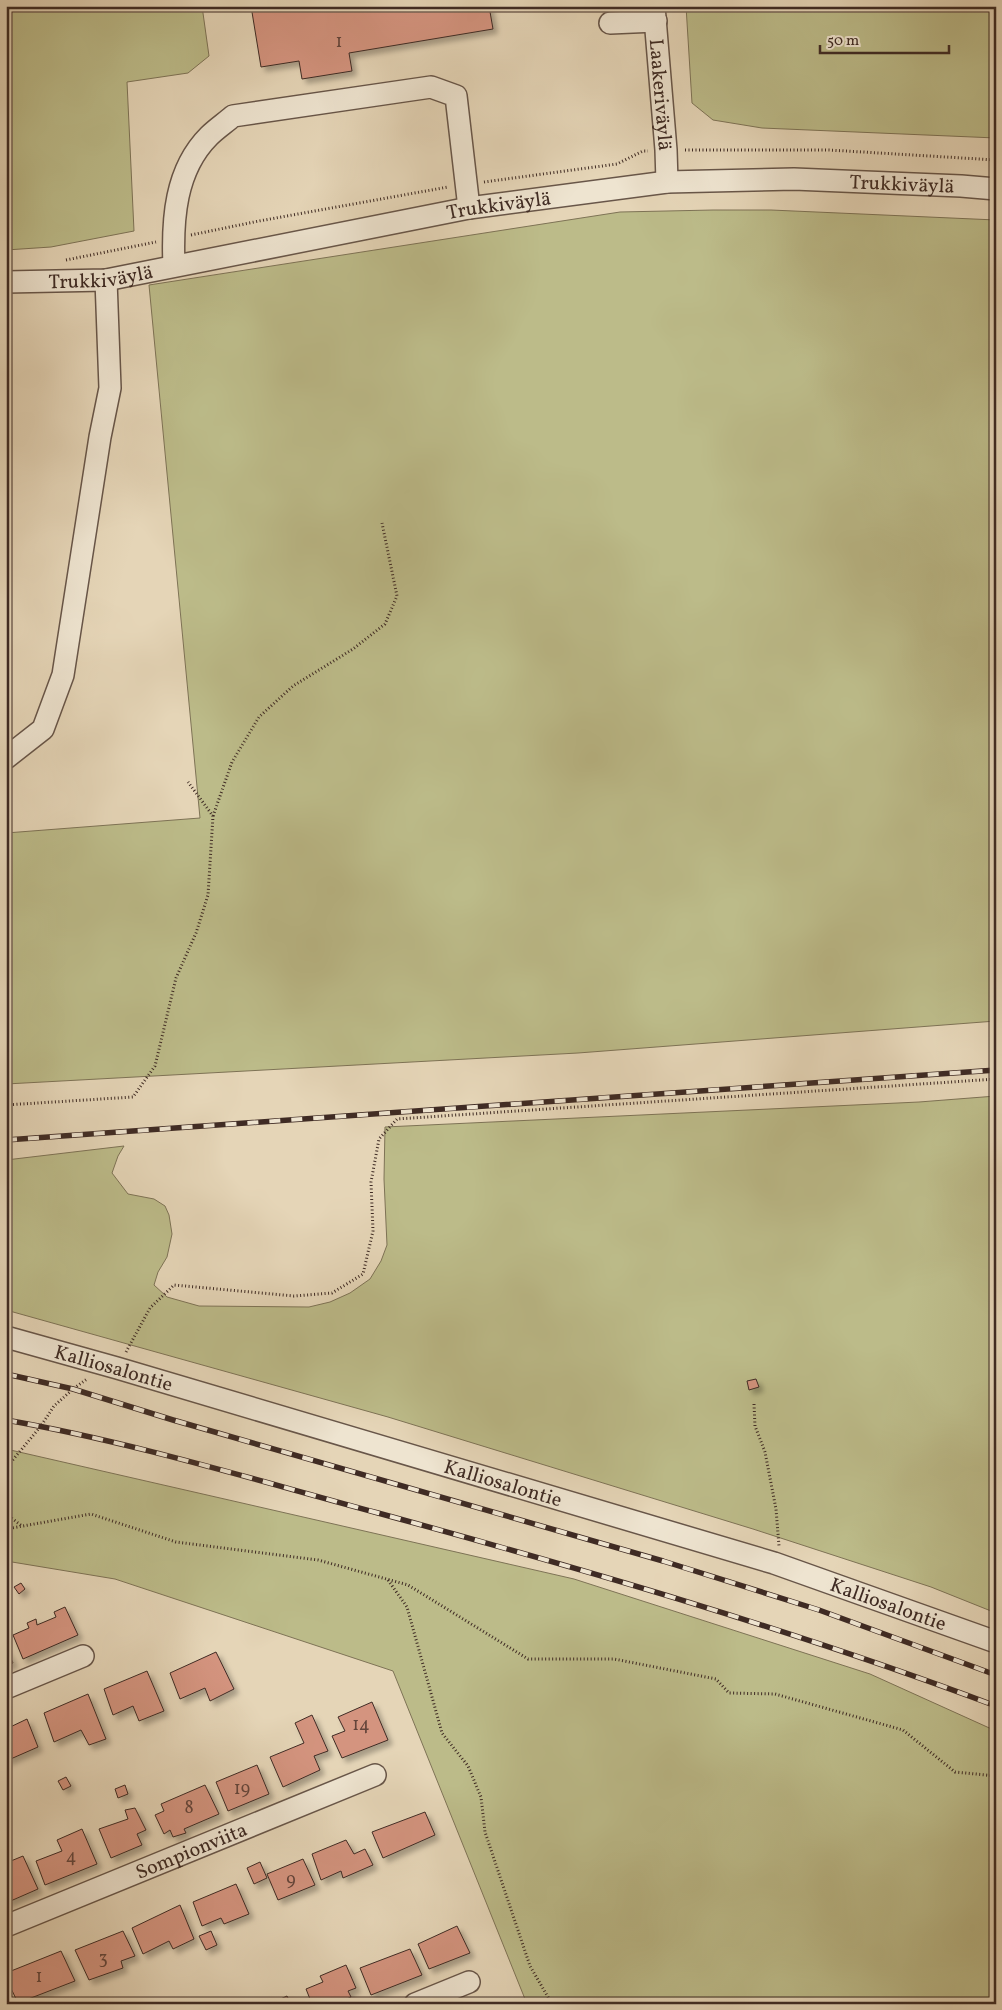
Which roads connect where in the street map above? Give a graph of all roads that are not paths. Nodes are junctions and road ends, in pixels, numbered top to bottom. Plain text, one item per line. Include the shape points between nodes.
1 (655, 13) edge
2 (610, 23) dead end
3 (667, 182) junction
4 (996, 189) edge
5 (469, 208) junction
6 (174, 266) junction
7 (106, 280) junction
8 (6, 282) edge
9 (6, 758) edge
10 (6, 1337) edge
11 (996, 1642) edge
12 (83, 1656) dead end
13 (6, 1688) edge
14 (375, 1775) dead end
15 (6, 1926) edge
16 (469, 1982) dead end
17 (415, 2004) edge

1 - 2 street
1 - 3 street, Laakeriväylä
3 - 4 street, Trukkiväylä via 794,179
3 - 5 street, Trukkiväylä
5 - 6 street, Trukkiväylä
5 - 6 street via 456,96 431,87 233,116 208,136 189,163 176,199
6 - 7 street, Trukkiväylä
7 - 8 street, Trukkiväylä
7 - 9 street via 110,388 64,675 43,729
10 - 11 street, Kalliosalontie via 774,1564
12 - 13 street
14 - 15 street, Sompionviita
16 - 17 street

